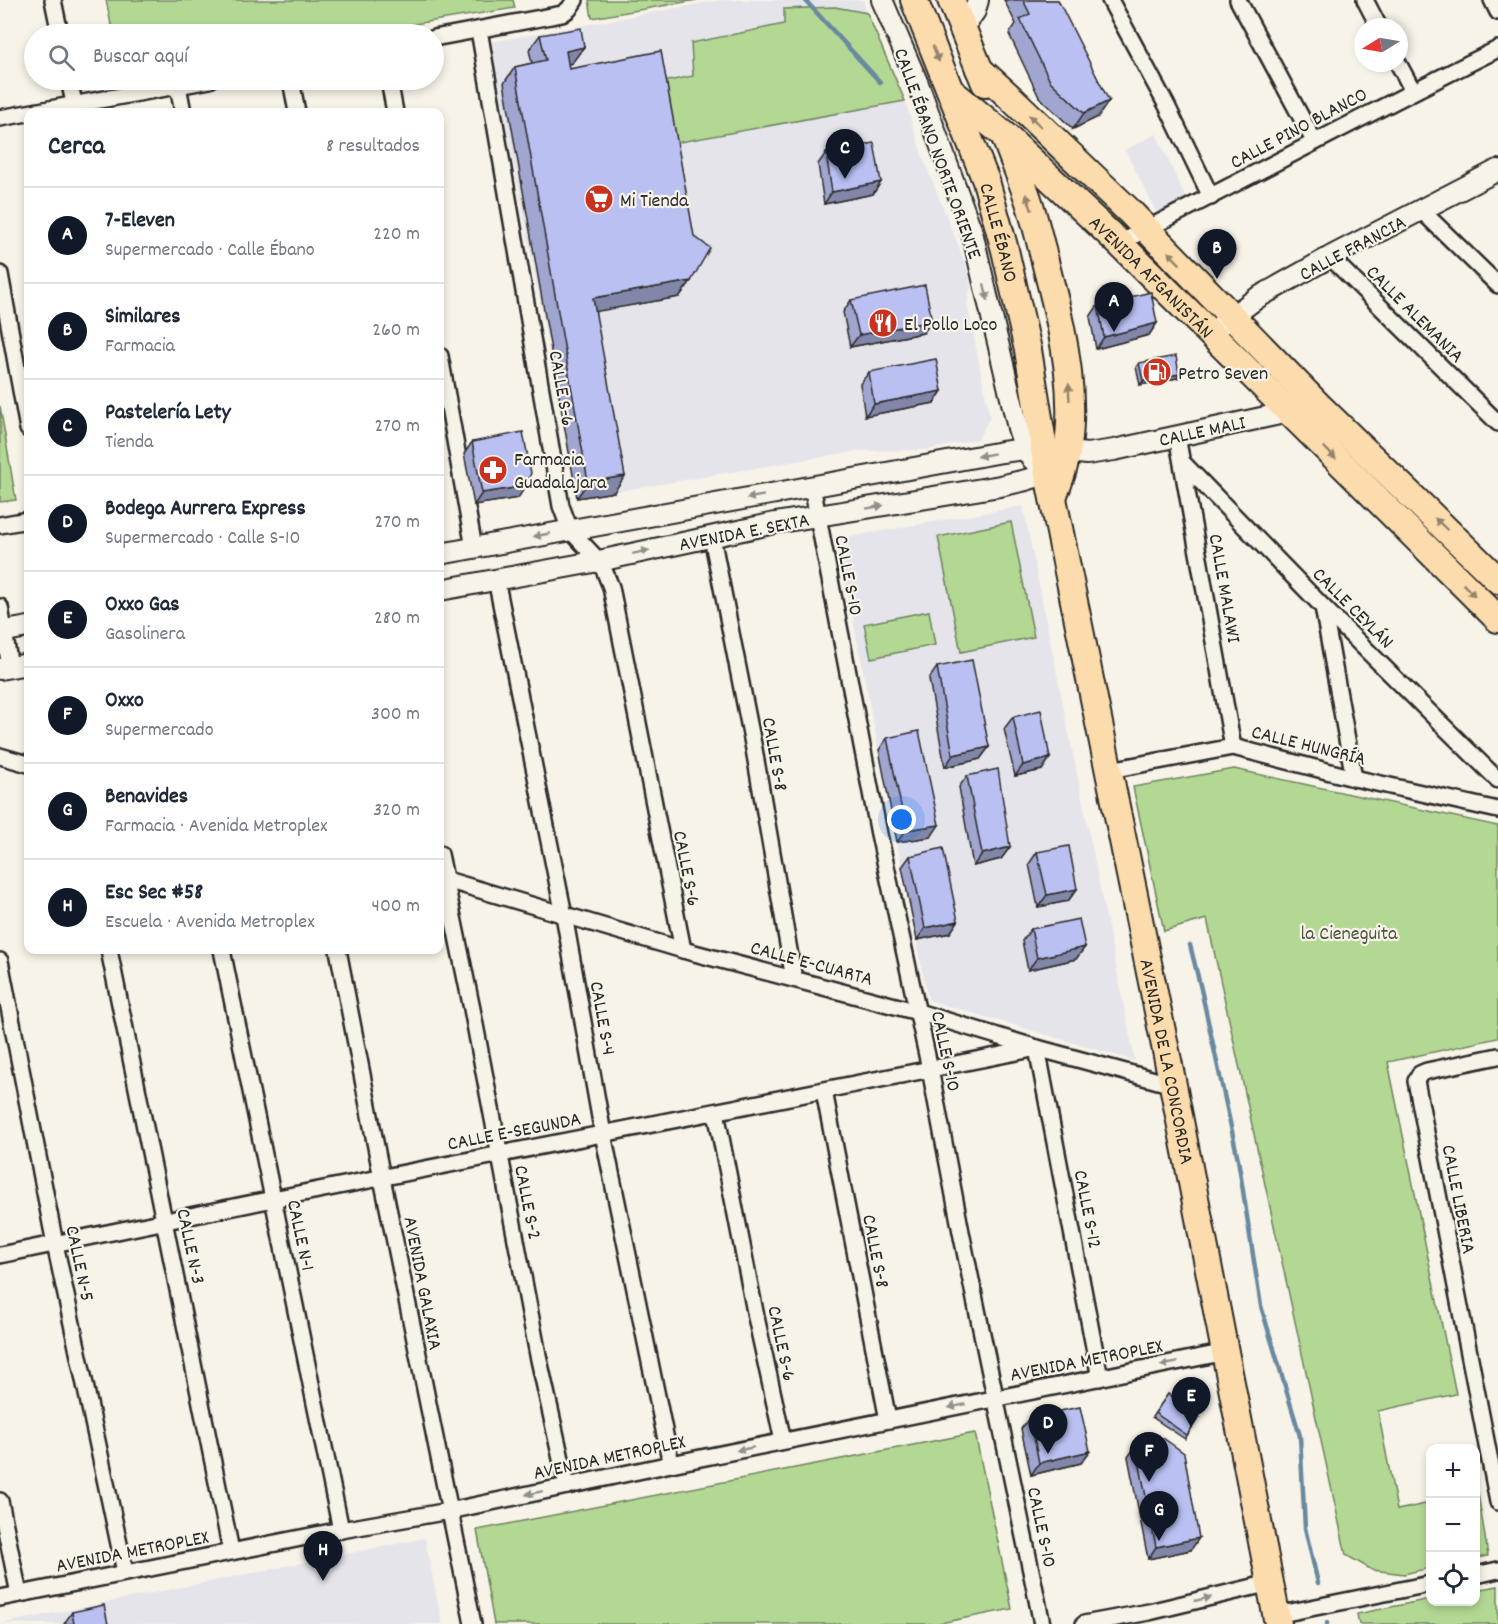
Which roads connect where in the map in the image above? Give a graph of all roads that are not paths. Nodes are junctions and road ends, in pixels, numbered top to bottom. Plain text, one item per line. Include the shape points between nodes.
1 (53, 0) edge
2 (574, 0) edge
3 (882, 0) edge
4 (914, 0) edge
5 (951, 0) edge
6 (978, 0) edge
7 (1110, 0) edge
8 (1238, 0) edge
9 (1365, 0) edge
10 (1492, 0) edge
11 (1498, 12) edge
12 (1374, 18) edge
13 (58, 24) edge
14 (963, 28) junction
15 (479, 30) junction
16 (444, 36) edge
17 (1498, 50) edge
18 (979, 69) junction
19 (1403, 72) edge
20 (71, 90) edge
21 (159, 90) edge
22 (179, 90) edge
23 (293, 90) edge
24 (391, 90) edge
25 (1413, 91) junction
26 (951, 92) junction
27 (75, 108) edge
28 (182, 108) edge
29 (296, 108) edge
30 (394, 108) edge
31 (24, 115) edge
32 (0, 118) edge
33 (1003, 134) junction
34 (1314, 141) junction
35 (1498, 170) edge
36 (1211, 197) junction
37 (1421, 210) junction
38 (1146, 230) junction
39 (1119, 243) junction
40 (1330, 257) junction
41 (0, 274) edge
42 (1498, 285) edge
43 (1232, 317) junction
44 (1211, 334) junction
45 (444, 379) edge
46 (1318, 405) junction
47 (24, 407) edge
48 (1288, 412) junction
49 (1498, 423) edge
50 (1177, 436) junction
51 (1182, 462) junction
52 (1056, 463) junction
53 (813, 486) junction
54 (818, 517) junction
55 (24, 521) edge
56 (0, 525) edge
57 (570, 530) junction
58 (712, 537) junction
59 (474, 548) junction
60 (444, 553) edge
61 (599, 561) junction
62 (496, 579) junction
63 (1498, 580) edge
64 (444, 589) edge
65 (0, 607) edge
66 (1323, 607) junction
67 (1498, 619) edge
68 (24, 628) edge
69 (2, 632) edge
70 (13, 667) edge
71 (1233, 747) junction
72 (0, 756) edge
73 (24, 763) edge
74 (1110, 770) junction
75 (1354, 778) junction
76 (1498, 780) edge
77 (1498, 810) edge
78 (444, 880) edge
79 (444, 888) edge
80 (564, 915) junction
81 (682, 950) junction
82 (111, 954) edge
83 (223, 954) edge
84 (339, 954) edge
85 (0, 961) edge
86 (794, 979) junction
87 (918, 1012) junction
88 (1037, 1048) junction
89 (1498, 1056) edge
90 (930, 1069) junction
91 (1173, 1085) junction
92 (824, 1091) junction
93 (716, 1112) junction
94 (603, 1134) junction
95 (499, 1155) junction
96 (381, 1178) junction
97 (273, 1199) junction
98 (165, 1221) junction
99 (55, 1244) junction
100 (0, 1255) edge
101 (1226, 1353) junction
102 (1100, 1377) junction
103 (995, 1398) junction
104 (888, 1420) junction
105 (783, 1441) junction
106 (671, 1464) junction
107 (567, 1486) junction
108 (0, 1502) edge
109 (1498, 1502) edge
110 (449, 1511) junction
111 (341, 1530) junction
112 (231, 1551) junction
113 (1498, 1570) edge
114 (125, 1572) junction
115 (1480, 1574) edge
116 (1270, 1583) junction
117 (1426, 1585) edge
118 (19, 1594) junction
119 (0, 1598) edge
120 (1150, 1618) edge
121 (1277, 1619) edge
122 (473, 1624) edge
123 (1042, 1624) edge
124 (1084, 1624) edge

1 - 13 street
2 - 15 street via 562,14
3 -> 52 street, CALLE ÉBANO NORTE ORIENTE via 918,84 972,232 1018,428
4 -> 26 main road, CALLE ÉBANO
5 - 14 main road, CALLE ÉBANO
6 - 14 street
7 - 36 street
8 - 34 street
9 - 12 street
10 - 11 street
14 - 18 main road, CALLE ÉBANO
15 - 16 street
15 - 57 street, CALLE S-6 via 557,487
17 - 25 street, CALLE PINO BLANCO
18 - 33 main road, CALLE ÉBANO
38 -> 18 main road, AVENIDA AFGANISTÁN
19 - 25 street
20 - 27 street
21 - 27 street
22 - 28 street
23 - 29 street
24 - 30 street
25 - 34 street, CALLE PINO BLANCO
26 - 33 main road, AVENIDA AFGANISTÁN
26 - 52 main road, CALLE ÉBANO via 986,181
31 - 32 street
33 - 39 main road, AVENIDA AFGANISTÁN
52 -> 33 main road, CALLE ÉBANO via 1070,415 1058,311 1033,213
34 - 36 street, CALLE PINO BLANCO
35 - 37 street, CALLE FRANCIA
36 - 38 street, CALLE PINO BLANCO
37 - 40 street, CALLE FRANCIA
37 - 42 street
38 - 39 street, CALLE PINO BLANCO
43 -> 38 main road, AVENIDA AFGANISTÁN
39 - 44 main road, AVENIDA AFGANISTÁN
40 - 43 street, CALLE FRANCIA via 1257,298
40 - 49 street, CALLE ALEMANIA
41 - 47 street
43 - 44 street, CALLE FRANCIA
43 - 46 main road, AVENIDA AFGANISTÁN
44 - 48 main road, AVENIDA AFGANISTÁN
45 - 59 street
46 - 48 street, CALLE MALI
63 -> 46 main road, AVENIDA AFGANISTÁN
48 - 50 street, CALLE MALI
48 -> 67 main road, AVENIDA AFGANISTÁN
50 - 51 street, CALLE MALAWI
50 - 52 street, CALLE MALI
51 - 66 street, CALLE CEYLÁN
51 - 71 street, CALLE MALAWI
52 -> 53 street, AVENIDA E. SEXTA
54 -> 52 street, AVENIDA E. SEXTA via 1000,486
52 - 74 main road, AVENIDA DE LA CONCORDIA
53 - 54 street, CALLE S-10
53 -> 57 street, AVENIDA E. SEXTA
54 - 58 street, AVENIDA E. SEXTA
54 - 87 street, CALLE S-10
55 - 56 street
57 -> 59 street, AVENIDA E. SEXTA
57 - 61 street, CALLE S-6
61 -> 58 street, AVENIDA E. SEXTA
58 - 86 street, CALLE S-8
59 - 60 street, AVENIDA E. SEXTA
61 - 62 street, AVENIDA E. SEXTA
61 - 81 street, CALLE S-6 via 611,587
62 - 64 street, AVENIDA E. SEXTA
62 - 80 street, CALLE S-4
65 - 69 street
66 - 75 street
66 - 76 street, CALLE CEYLÁN
68 - 69 street
69 - 70 street
71 - 74 street, CALLE HUNGRÍA
71 - 75 street, CALLE HUNGRÍA
72 - 73 street
74 - 91 main road, AVENIDA DE LA CONCORDIA
75 - 77 street, CALLE HUNGRÍA
78 - 80 street, CALLE E-CUARTA
79 - 95 street, CALLE S-2
80 - 81 street, CALLE E-CUARTA
80 - 94 street, CALLE S-4
81 - 86 street, CALLE E-CUARTA
82 - 98 street, CALLE N-3
83 - 97 street, CALLE N-1
84 - 96 street, AVENIDA GALAXIA
85 - 99 street, CALLE N-5
86 - 87 street, CALLE E-CUARTA
87 - 88 street, CALLE E-CUARTA
87 - 90 street, CALLE S-10
88 - 90 street, CALLE E-SEGUNDA
88 - 91 street, CALLE E-CUARTA
88 - 102 street, CALLE S-12
89 - 109 street, CALLE LIBERIA via 1427,1071 1416,1080
90 - 92 street, CALLE E-SEGUNDA
90 - 103 street, CALLE S-10
91 - 101 main road, AVENIDA DE LA CONCORDIA
92 - 93 street, CALLE E-SEGUNDA
92 - 104 street, CALLE S-8
93 - 94 street, CALLE E-SEGUNDA
93 - 105 street, CALLE S-6
94 - 95 street, CALLE E-SEGUNDA
94 - 106 street, CALLE S-4
95 - 96 street, CALLE E-SEGUNDA
95 - 107 street, CALLE S-2
96 - 97 street, CALLE E-SEGUNDA
96 - 110 street, AVENIDA GALAXIA
97 - 98 street, CALLE E-SEGUNDA
97 - 111 street, CALLE N-1
98 - 99 street, CALLE E-SEGUNDA
98 - 112 street, CALLE N-3
99 - 100 street, CALLE E-SEGUNDA
99 - 114 street, CALLE N-5
101 -> 102 street, AVENIDA METROPLEX
101 - 116 main road, AVENIDA DE LA CONCORDIA
102 - 103 street, AVENIDA METROPLEX
103 -> 104 street, AVENIDA METROPLEX
103 - 123 street, CALLE S-10
104 - 105 street, AVENIDA METROPLEX
105 -> 106 street, AVENIDA METROPLEX
106 - 107 street, AVENIDA METROPLEX
107 -> 110 street, AVENIDA METROPLEX
108 - 118 street
110 - 111 street, AVENIDA METROPLEX
110 - 122 street, AVENIDA GALAXIA
111 - 112 street, AVENIDA METROPLEX
112 - 114 street, AVENIDA METROPLEX
113 - 115 street
114 - 118 street, AVENIDA METROPLEX
120 -> 116 street
116 - 121 main road, AVENIDA DE LA CONCORDIA
117 - 121 street
118 - 119 street, AVENIDA METROPLEX
120 - 124 street

